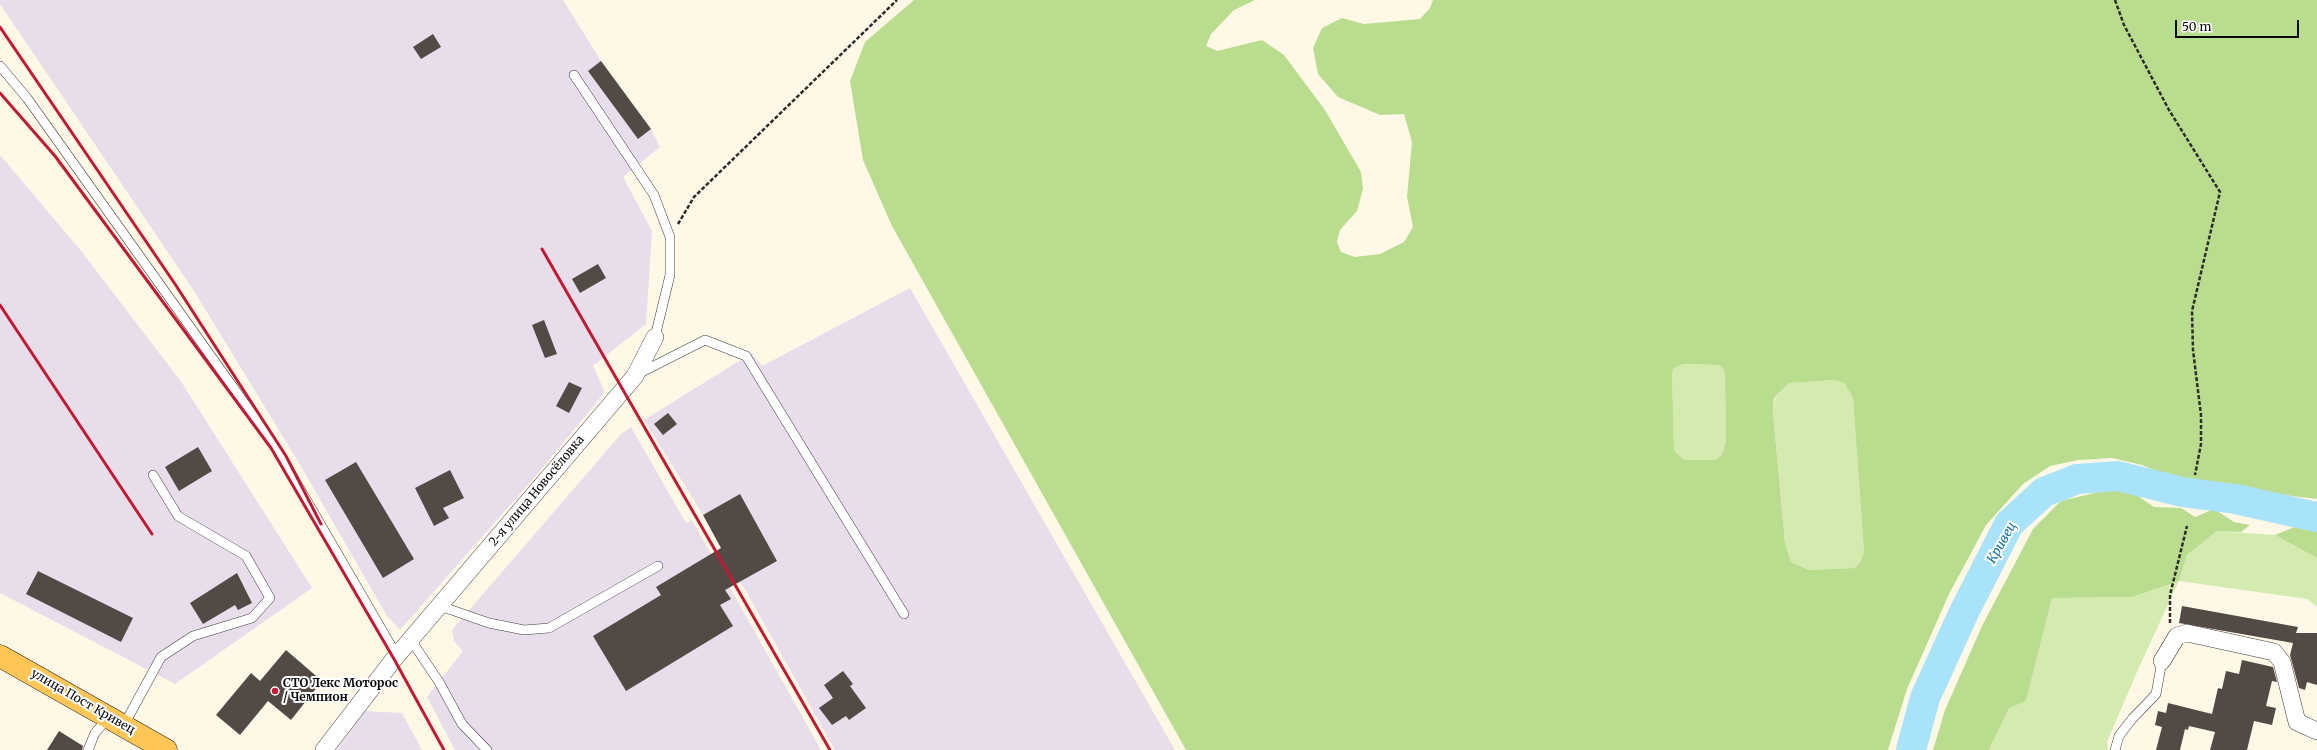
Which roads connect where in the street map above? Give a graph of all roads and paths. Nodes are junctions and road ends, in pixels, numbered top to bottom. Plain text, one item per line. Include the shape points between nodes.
1 (897, 0) edge
2 (2114, 0) edge
3 (0, 66) edge
4 (574, 75) dead end
5 (670, 237) junction
6 (655, 337) joint
7 (635, 376) junction
8 (152, 475) dead end
9 (2195, 475) dead end
10 (2187, 526) dead end
11 (658, 566) dead end
12 (440, 606) junction
13 (904, 614) dead end
14 (2187, 633) junction
15 (411, 640) junction
16 (0, 656) edge
17 (397, 656) junction
18 (2162, 661) joint
19 (117, 721) junction
20 (2317, 731) edge
21 (88, 750) edge
22 (166, 750) edge
23 (324, 750) edge
24 (487, 750) edge
25 (2115, 750) edge

1 - 5 path via 694,197
2 - 9 path via 2124,25 2169,110 2220,192 2192,311 2193,350 2201,416
3 - 17 lane via 27,98 275,446
4 - 5 lane via 654,195
5 - 6 lane via 670,275
6 - 7 street, 2-я улица Новосёловка
7 - 12 street, 2-я улица Новосёловка
7 - 13 lane via 705,340 746,356
8 - 19 lane via 178,516 246,556 270,598 252,618 193,636 161,657
10 - 14 path via 2170,595 2170,623
11 - 12 lane via 550,628 524,630 489,623
12 - 15 street, 2-я улица Новосёловка
14 - 18 street via 2177,636
14 - 20 street via 2274,652 2282,662 2297,722
15 - 17 street
15 - 24 lane via 439,682 462,724
16 - 19 main road, улица Пост Кривец
17 - 23 street
18 - 25 lane via 2156,694 2119,736
19 - 21 lane via 95,733
19 - 22 main road, улица Пост Кривец

